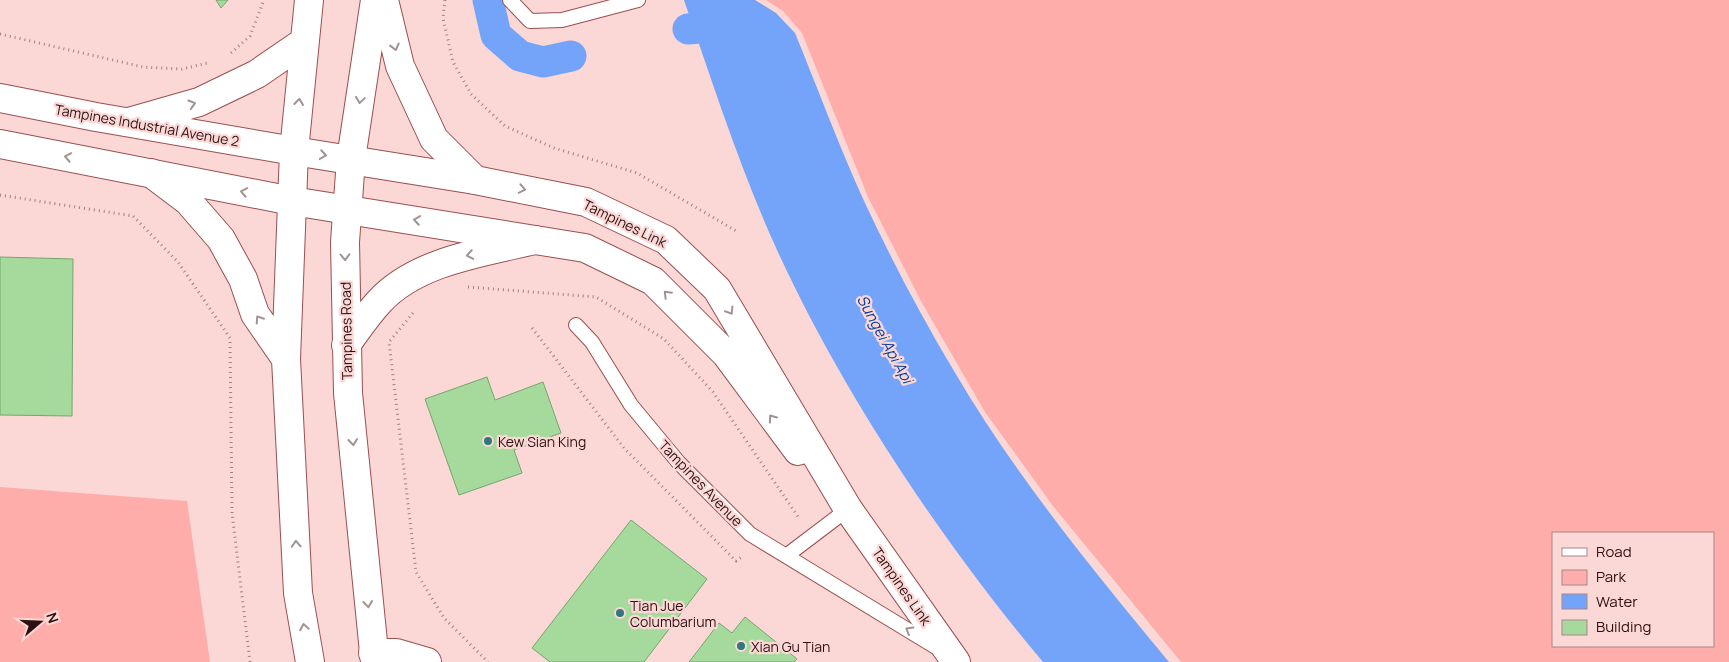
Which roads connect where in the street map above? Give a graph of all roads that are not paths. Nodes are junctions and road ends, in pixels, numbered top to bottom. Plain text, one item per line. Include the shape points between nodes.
1 (309, 0) edge
2 (375, 0) edge
3 (384, 0) edge
4 (510, 0) edge
5 (638, 0) edge
6 (305, 41) junction
7 (0, 98) edge
8 (129, 122) junction
9 (0, 144) edge
10 (294, 151) junction
11 (351, 160) junction
12 (151, 173) junction
13 (475, 180) junction
14 (292, 201) junction
15 (348, 209) junction
16 (535, 240) junction
17 (576, 325) dead end
18 (346, 345) junction
19 (286, 359) junction
20 (848, 509) junction
21 (786, 556) junction
22 (369, 659) edge
23 (953, 659) edge
24 (310, 662) edge
25 (427, 662) edge

1 - 6 street
2 -> 11 street, Tampines Road
3 -> 13 street via 400,66 434,139
4 - 5 lane via 530,21 562,20
8 -> 6 street via 198,102 258,74
10 -> 6 street
7 - 8 street, Tampines Industrial Avenue 2
8 - 10 street, Tampines Industrial Avenue 2
12 -> 9 street
10 -> 11 street, Tampines Link
10 - 14 street
11 - 13 street, Tampines Link
11 - 15 street, Tampines Road
14 -> 12 street
19 -> 12 street via 255,314 243,279 221,239 189,202
13 -> 20 street, Tampines Link via 586,202 666,240 717,289
14 - 15 street, Tampines Link
14 - 19 street
16 -> 15 street, Tampines Link
15 -> 18 street, Tampines Road via 345,242
16 -> 18 street via 458,257 408,280 380,300
20 -> 16 street, Tampines Link via 785,435 726,354 653,280 584,248
17 - 21 lane, Tampines Avenue via 592,342 631,405 679,463 750,534
18 -> 22 street, Tampines Road
24 -> 19 street via 298,593
20 - 21 lane
20 - 23 street, Tampines Link
23 -> 21 lane, Tampines Avenue
22 - 25 street via 396,652

